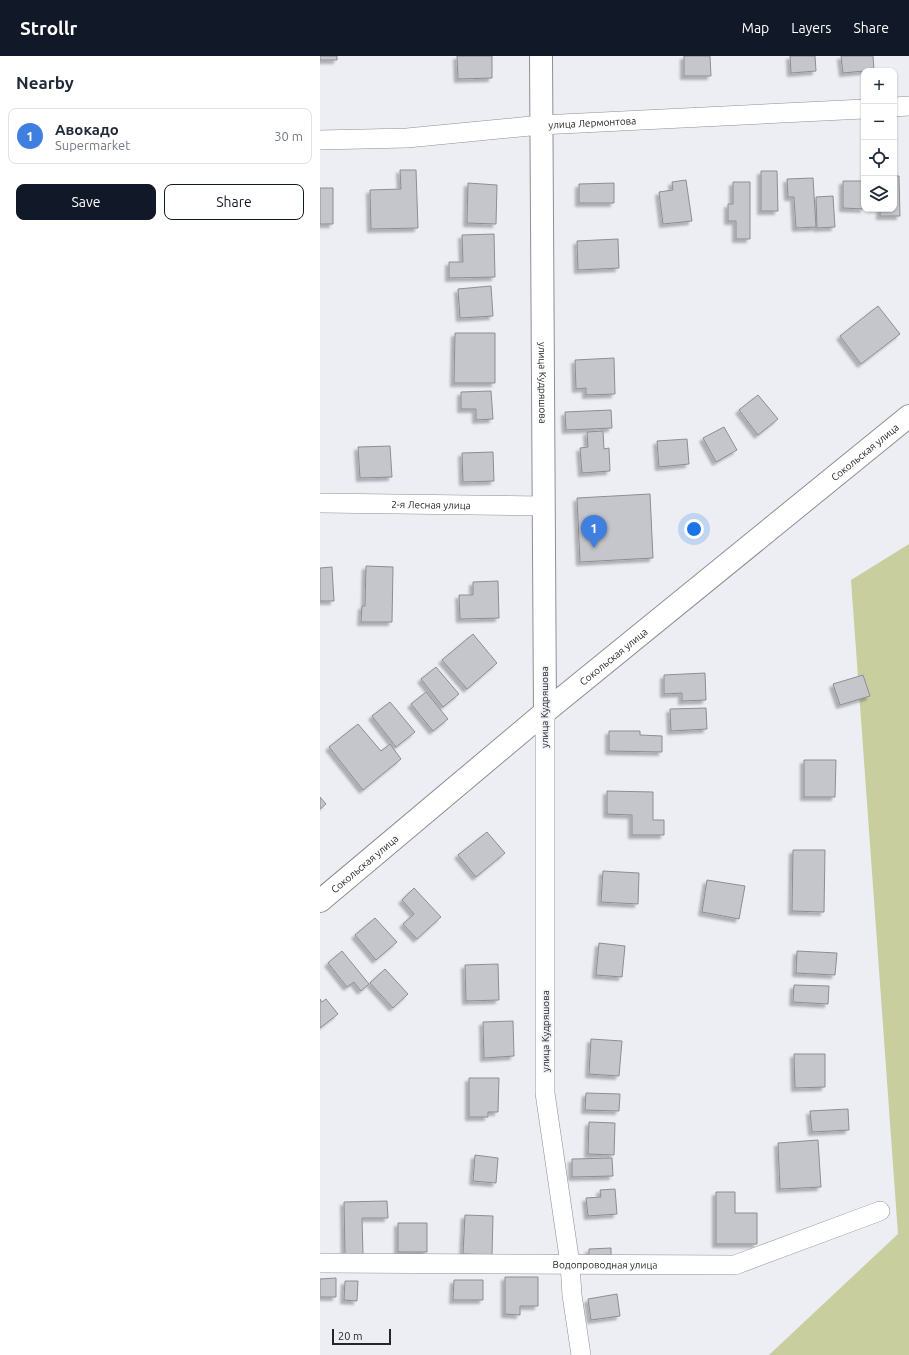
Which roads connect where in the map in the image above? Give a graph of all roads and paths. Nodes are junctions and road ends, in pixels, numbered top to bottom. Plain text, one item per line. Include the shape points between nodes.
1 (540, 56) edge
2 (909, 106) edge
3 (897, 107) edge
4 (861, 109) edge
5 (541, 125) junction
6 (320, 140) edge
7 (909, 416) edge
8 (320, 503) edge
9 (542, 506) junction
10 (544, 712) junction
11 (320, 901) edge
12 (880, 1211) dead end
13 (320, 1263) edge
14 (570, 1264) junction
15 (580, 1355) edge

1 - 5 street, улица Кудряшова
2 - 3 street
4 - 5 street, улица Лермонтова
5 - 6 street, улица Лермонтова via 407,138
5 - 9 street, улица Кудряшова
7 - 10 street, Сокольская улица
8 - 9 street, 2-я Лесная улица
9 - 10 street, улица Кудряшова
10 - 11 street, Сокольская улица
10 - 14 street, улица Кудряшова via 545,1093
12 - 14 street, Водопроводная улица via 735,1265
13 - 14 street, Водопроводная улица
14 - 15 street, улица Кудряшова

